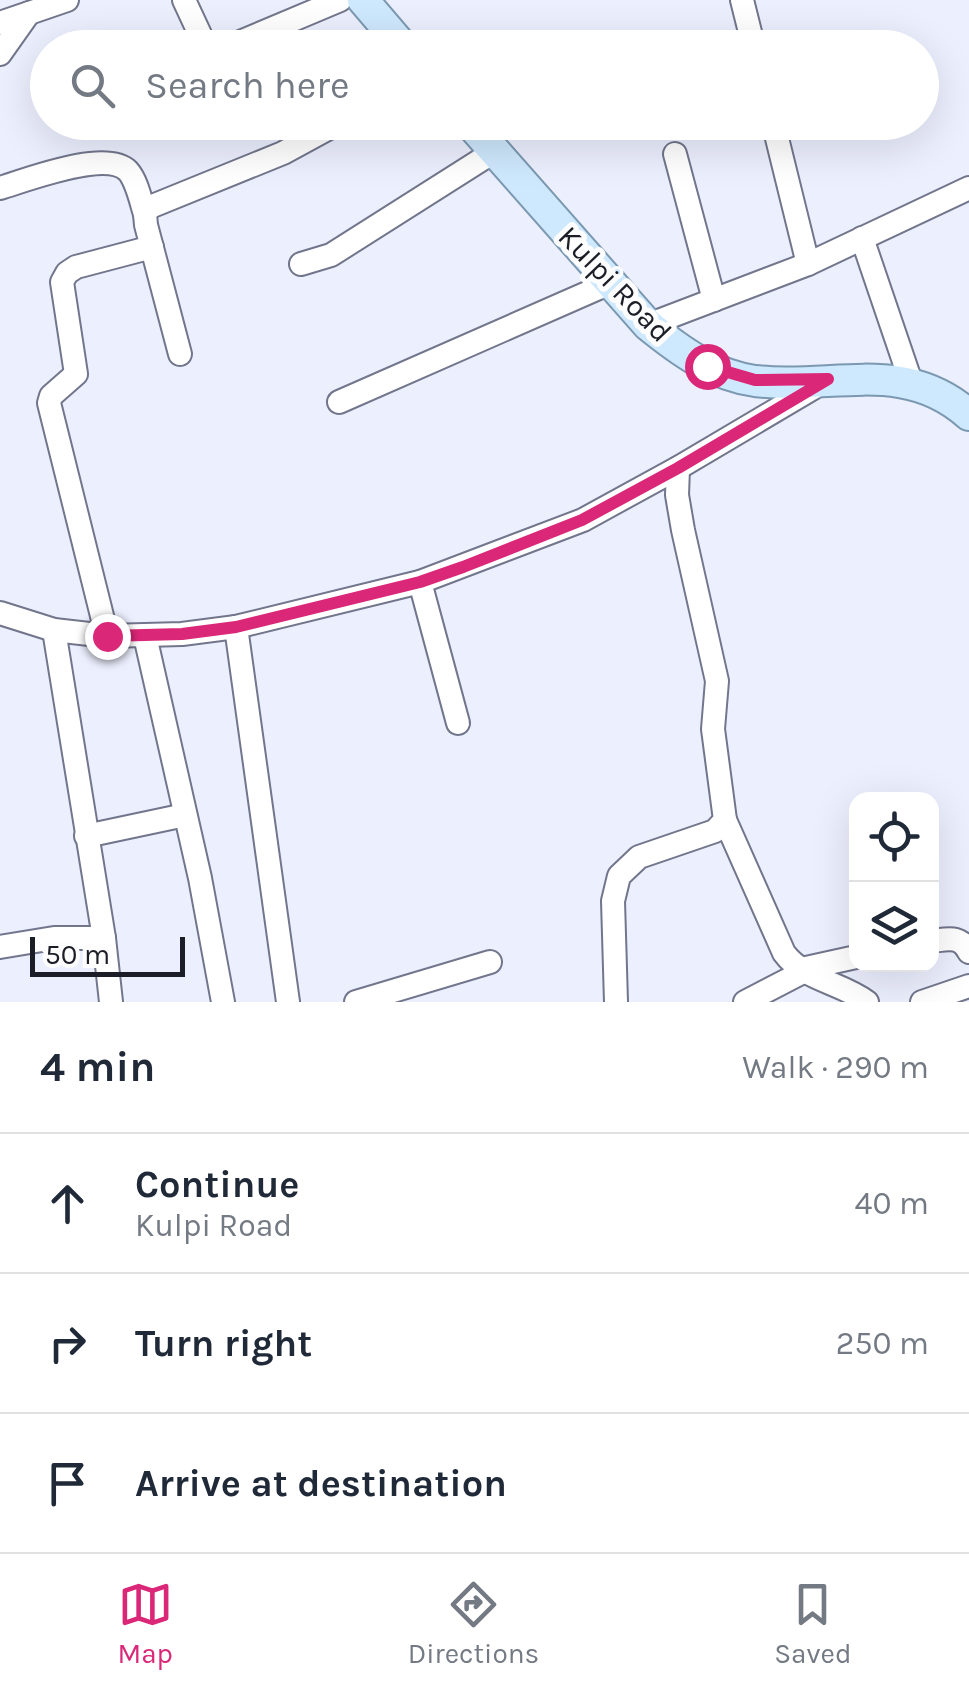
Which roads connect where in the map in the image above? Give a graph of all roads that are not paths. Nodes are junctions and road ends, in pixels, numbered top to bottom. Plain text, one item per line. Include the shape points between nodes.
1 (67, 0) edge
2 (184, 0) edge
3 (340, 0) edge
4 (363, 0) edge
5 (742, 0) edge
6 (29, 13) junction
7 (0, 23) edge
8 (198, 30) edge
9 (269, 30) edge
10 (389, 30) edge
11 (750, 30) edge
12 (0, 54) edge
13 (308, 140) edge
14 (484, 140) edge
15 (777, 140) edge
16 (494, 152) junction
17 (675, 154) dead end
18 (0, 188) edge
19 (969, 188) edge
20 (146, 214) junction
21 (862, 238) junction
22 (152, 247) junction
23 (301, 264) dead end
24 (808, 264) junction
25 (610, 283) junction
26 (714, 300) junction
27 (648, 325) junction
28 (180, 354) dead end
29 (828, 379) junction
30 (911, 382) junction
31 (339, 402) dead end
32 (969, 415) edge
33 (678, 468) junction
34 (420, 582) junction
35 (0, 612) edge
36 (236, 627) junction
37 (54, 630) junction
38 (107, 636) junction
39 (144, 636) junction
40 (458, 723) dead end
41 (185, 814) junction
42 (725, 820) junction
43 (86, 836) junction
44 (104, 938) junction
45 (939, 940) edge
46 (0, 947) edge
47 (969, 952) edge
48 (849, 959) edge
49 (490, 962) dead end
50 (800, 971) junction
51 (969, 986) edge
52 (110, 1002) edge
53 (223, 1002) edge
54 (288, 1002) edge
55 (356, 1002) edge
56 (616, 1002) edge
57 (746, 1002) edge
58 (867, 1002) edge
59 (922, 1002) edge

1 - 6 street
2 - 8 street
3 - 9 street
4 - 10 main road
5 - 11 street
6 - 7 street
6 - 12 street
13 - 20 street via 158,202
14 - 16 main road, Kulpi Road
15 - 24 street
16 - 23 street via 331,255
16 - 25 main road, Kulpi Road
17 - 26 street
18 - 20 street via 70,168 116,164 132,177
19 - 21 street
20 - 22 street
21 - 24 street
21 - 30 street
22 - 28 street
22 - 38 street via 76,267 62,282 76,374 48,404
24 - 26 street
25 - 27 main road, Kulpi Road
25 - 31 street
26 - 27 street
27 - 29 main road, Kulpi Road via 682,352 729,375
29 - 30 main road, Kulpi Road
29 - 33 street
30 - 32 main road, Kulpi Road via 939,392
33 - 34 street via 582,520
33 - 42 street via 683,530 717,681 713,729
34 - 36 street
34 - 40 street
35 - 37 street
36 - 39 street
36 - 54 street
37 - 38 street
37 - 43 street
38 - 39 street
39 - 41 street
41 - 43 street
41 - 53 street
42 - 50 street via 784,953
42 - 56 street via 715,830 639,857 619,876 613,900
43 - 44 street
44 - 46 street
44 - 52 street
45 - 47 street via 955,938
48 - 50 street
49 - 55 street
50 - 57 street
50 - 58 street
51 - 59 street

